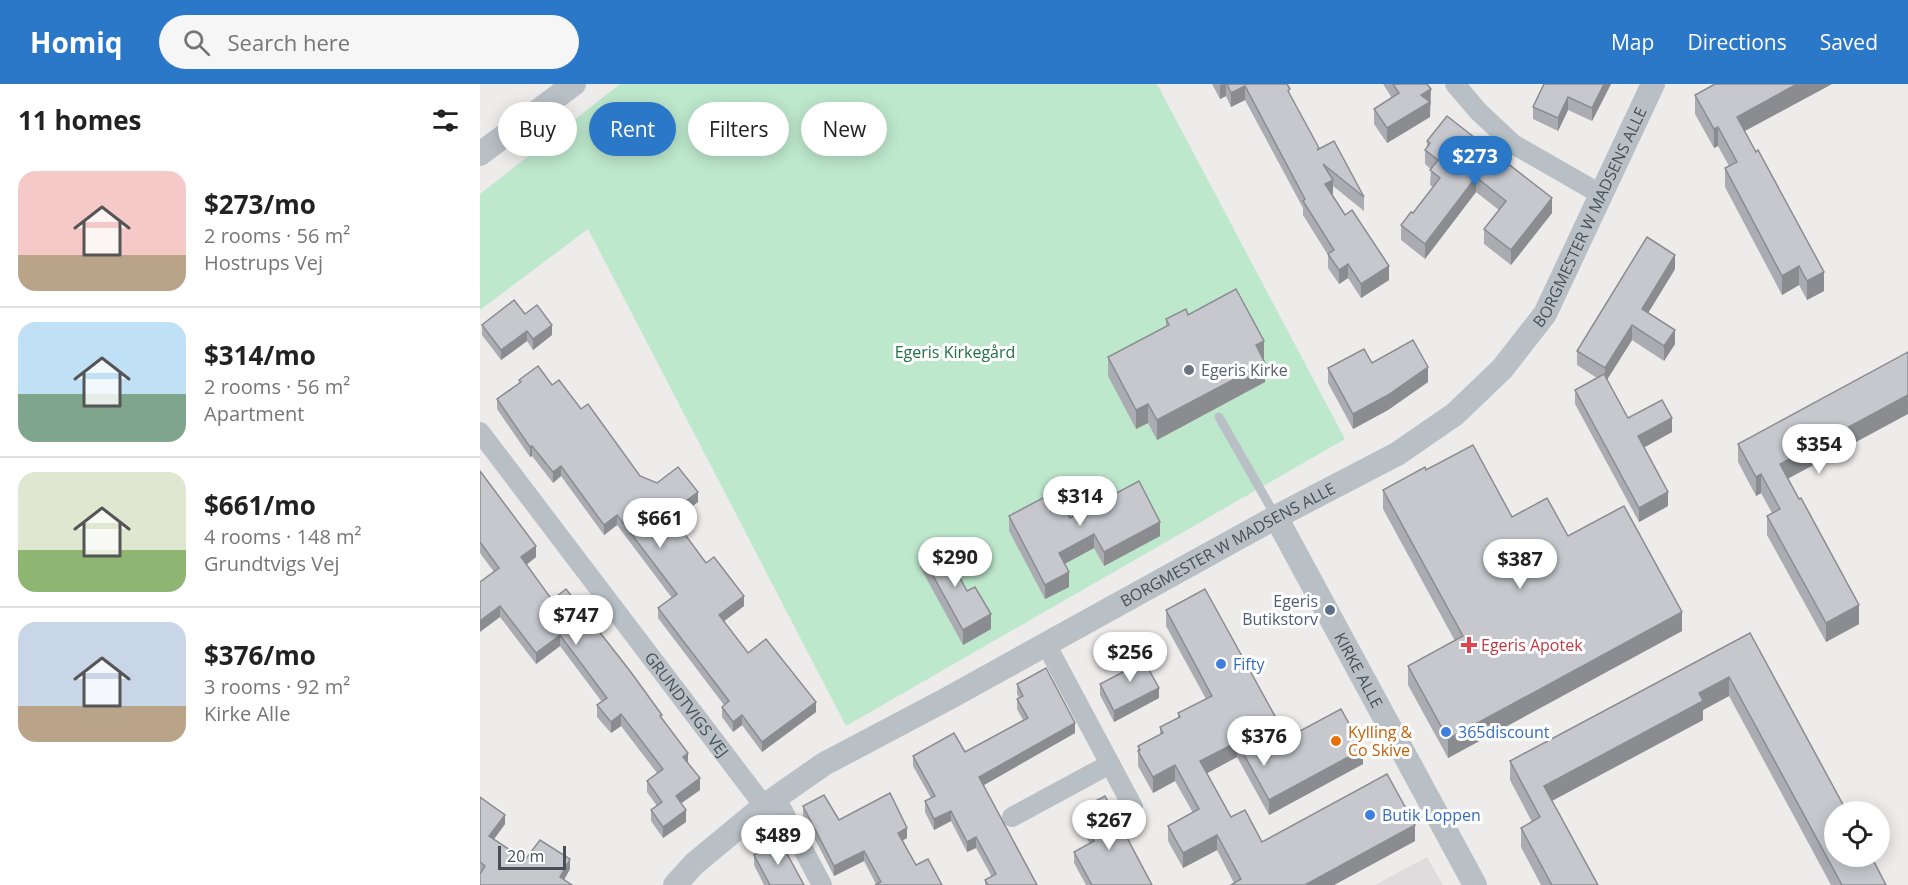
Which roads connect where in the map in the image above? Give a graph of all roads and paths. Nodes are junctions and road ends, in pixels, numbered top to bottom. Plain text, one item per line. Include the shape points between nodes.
1 (574, 84) edge
2 (1455, 84) edge
3 (1653, 84) edge
4 (480, 154) edge
5 (1602, 195) junction
6 (1219, 417) dead end
7 (480, 432) edge
8 (1276, 517) junction
9 (1046, 644) junction
10 (1110, 764) junction
11 (770, 802) junction
12 (1133, 807) dead end
13 (1012, 817) dead end
14 (675, 885) edge
15 (822, 885) edge
16 (1475, 885) edge

1 - 4 street
2 - 5 street via 1513,144
3 - 5 street, BORGMESTER W MADSENS ALLE
5 - 8 street, BORGMESTER W MADSENS ALLE via 1545,314 1494,376 1455,414 1397,454
6 - 8 lane
7 - 11 street, GRUNDTVIGS VEJ
8 - 9 street, BORGMESTER W MADSENS ALLE
8 - 16 street, KIRKE ALLE
9 - 10 street
9 - 11 street, BORGMESTER W MADSENS ALLE via 824,764
10 - 12 street
10 - 13 street
11 - 14 street, BORGMESTER W MADSENS ALLE via 694,864
11 - 15 street, GRUNDTVIGS VEJ

